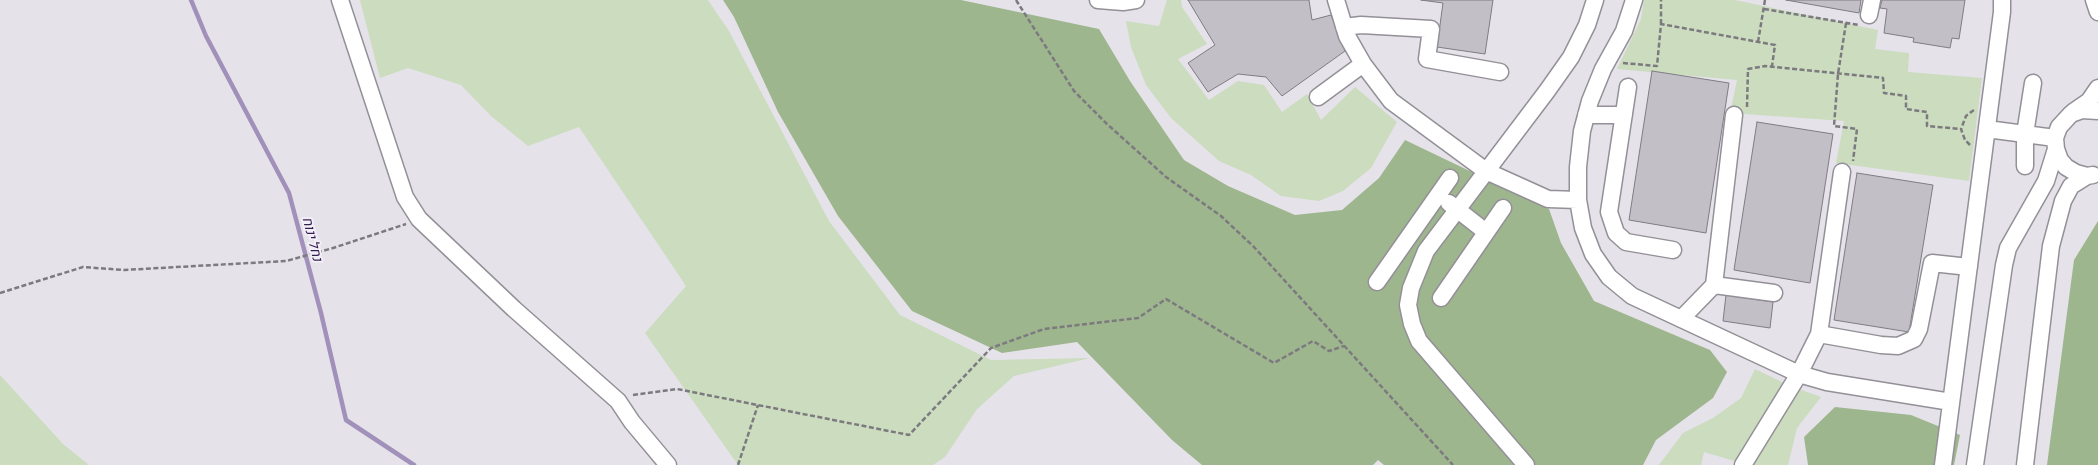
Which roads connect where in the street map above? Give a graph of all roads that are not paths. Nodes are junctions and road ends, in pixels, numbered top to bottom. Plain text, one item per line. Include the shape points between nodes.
1 (340, 0) edge
2 (1098, 0) edge
3 (1136, 0) edge
4 (1336, 0) edge
5 (1596, 0) edge
6 (1634, 0) edge
7 (2002, 0) edge
8 (2094, 0) edge
9 (2098, 12) edge
10 (1344, 27) junction
11 (1362, 64) junction
12 (1500, 72) dead end
13 (2033, 83) dead end
14 (1628, 87) dead end
15 (2098, 88) edge
16 (1318, 97) dead end
17 (2098, 111) edge
18 (2071, 114) junction
19 (1586, 115) junction
20 (1624, 115) junction
21 (1734, 115) road end
22 (1987, 129) junction
23 (2025, 134) junction
24 (2056, 144) junction
25 (2025, 166) dead end
26 (1486, 171) junction
27 (1842, 172) road end
28 (2093, 175) edge
29 (1450, 178) dead end
30 (1438, 195) junction
31 (1578, 200) junction
32 (1503, 208) dead end
33 (1457, 210) junction
34 (1486, 232) junction
35 (1674, 250) dead end
36 (1969, 267) junction
37 (1377, 282) dead end
38 (1714, 285) junction
39 (1774, 293) dead end
40 (1441, 298) dead end
41 (1681, 319) junction
42 (1819, 334) junction
43 (1799, 374) junction
44 (1952, 402) junction
45 (668, 465) edge
46 (1526, 465) edge
47 (1743, 465) edge
48 (1943, 465) edge
49 (1974, 465) edge
50 (2025, 465) edge

1 - 45 street via 406,197 419,219 618,401
2 - 3 street
4 - 10 street
5 - 26 street via 1571,57
6 - 19 street via 1624,31 1607,62
7 - 22 street
8 - 9 street
10 - 11 street
10 - 12 street via 1431,29 1427,58
11 - 16 street
11 - 26 street via 1391,101
13 - 23 street
14 - 20 street
15 - 18 street
17 - 18 street via 2082,110
18 - 24 street via 2059,127
19 - 20 street
19 - 31 street via 1578,167
20 - 35 street via 1609,212 1616,233 1626,242
21 - 38 street
22 - 23 street
22 - 36 street
23 - 24 street
23 - 25 street
24 - 28 street via 2066,167 2076,174
24 - 49 street via 2046,181 2008,248
26 - 31 street via 1548,199
26 - 33 street
27 - 42 street
28 - 50 street via 2071,186 2063,201 2051,246
29 - 30 street
30 - 33 street
30 - 37 street
31 - 41 street via 1583,228 1593,254 1609,277 1632,296
32 - 34 street
33 - 34 street
33 - 46 street via 1426,251 1418,269 1408,305 1412,324 1419,341 1432,358
34 - 40 street
36 - 42 street via 1932,263 1919,329 1914,339 1898,346
36 - 44 street
38 - 39 street
38 - 41 street
41 - 43 street
42 - 43 street
43 - 44 street via 1828,382
43 - 47 street
44 - 48 street

